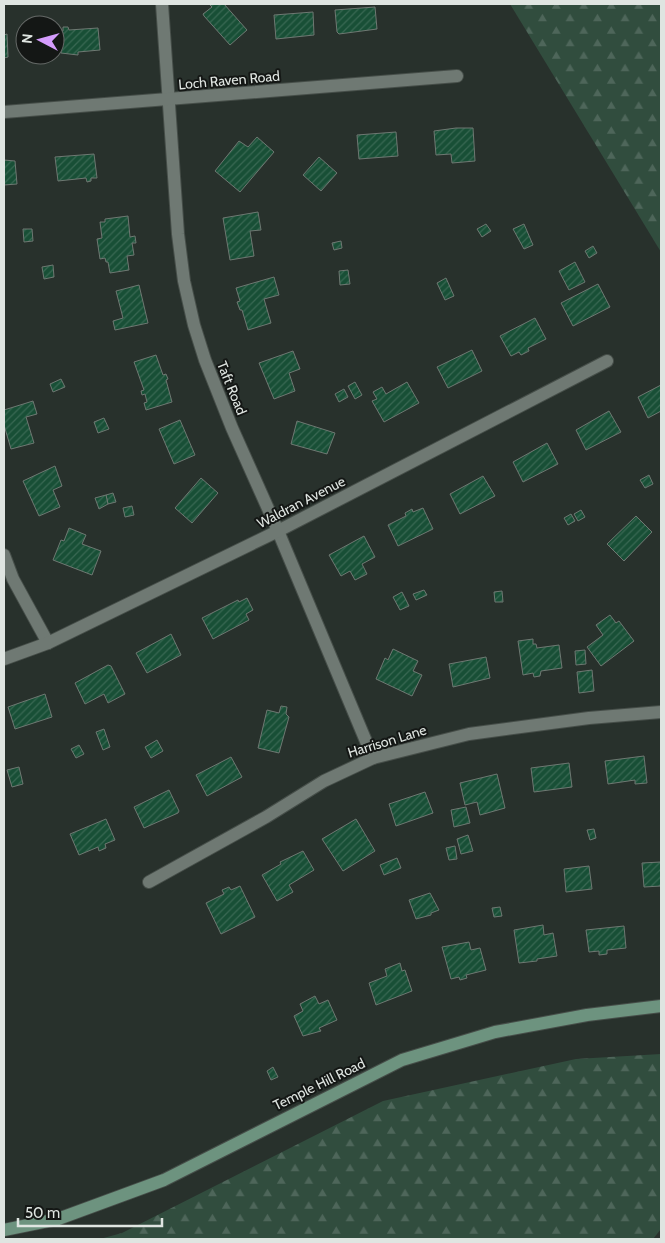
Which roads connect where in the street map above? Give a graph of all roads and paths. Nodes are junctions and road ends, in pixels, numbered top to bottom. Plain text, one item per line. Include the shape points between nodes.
1 (162, 4) edge
2 (457, 76) dead end
3 (169, 100) junction
4 (4, 112) edge
5 (607, 361) dead end
6 (278, 531) junction
7 (4, 555) edge
8 (48, 642) junction
9 (4, 658) edge
10 (661, 712) edge
11 (373, 758) junction
12 (149, 882) dead end
13 (661, 1006) edge
14 (4, 1230) edge

1 - 3 street, Taft Road
2 - 3 street, Loch Raven Road
3 - 4 street, Loch Raven Road
3 - 6 street, Taft Road via 178,234 194,325 232,428
5 - 6 street, Waldran Avenue
6 - 8 street, Waldran Avenue
6 - 11 street, Taft Road
7 - 8 street
8 - 9 street, Waldran Avenue
10 - 11 street, Harrison Lane via 504,729
11 - 12 street, Harrison Lane via 332,776
13 - 14 main road, Temple Hill Road via 503,1031 402,1060 164,1180 58,1219

